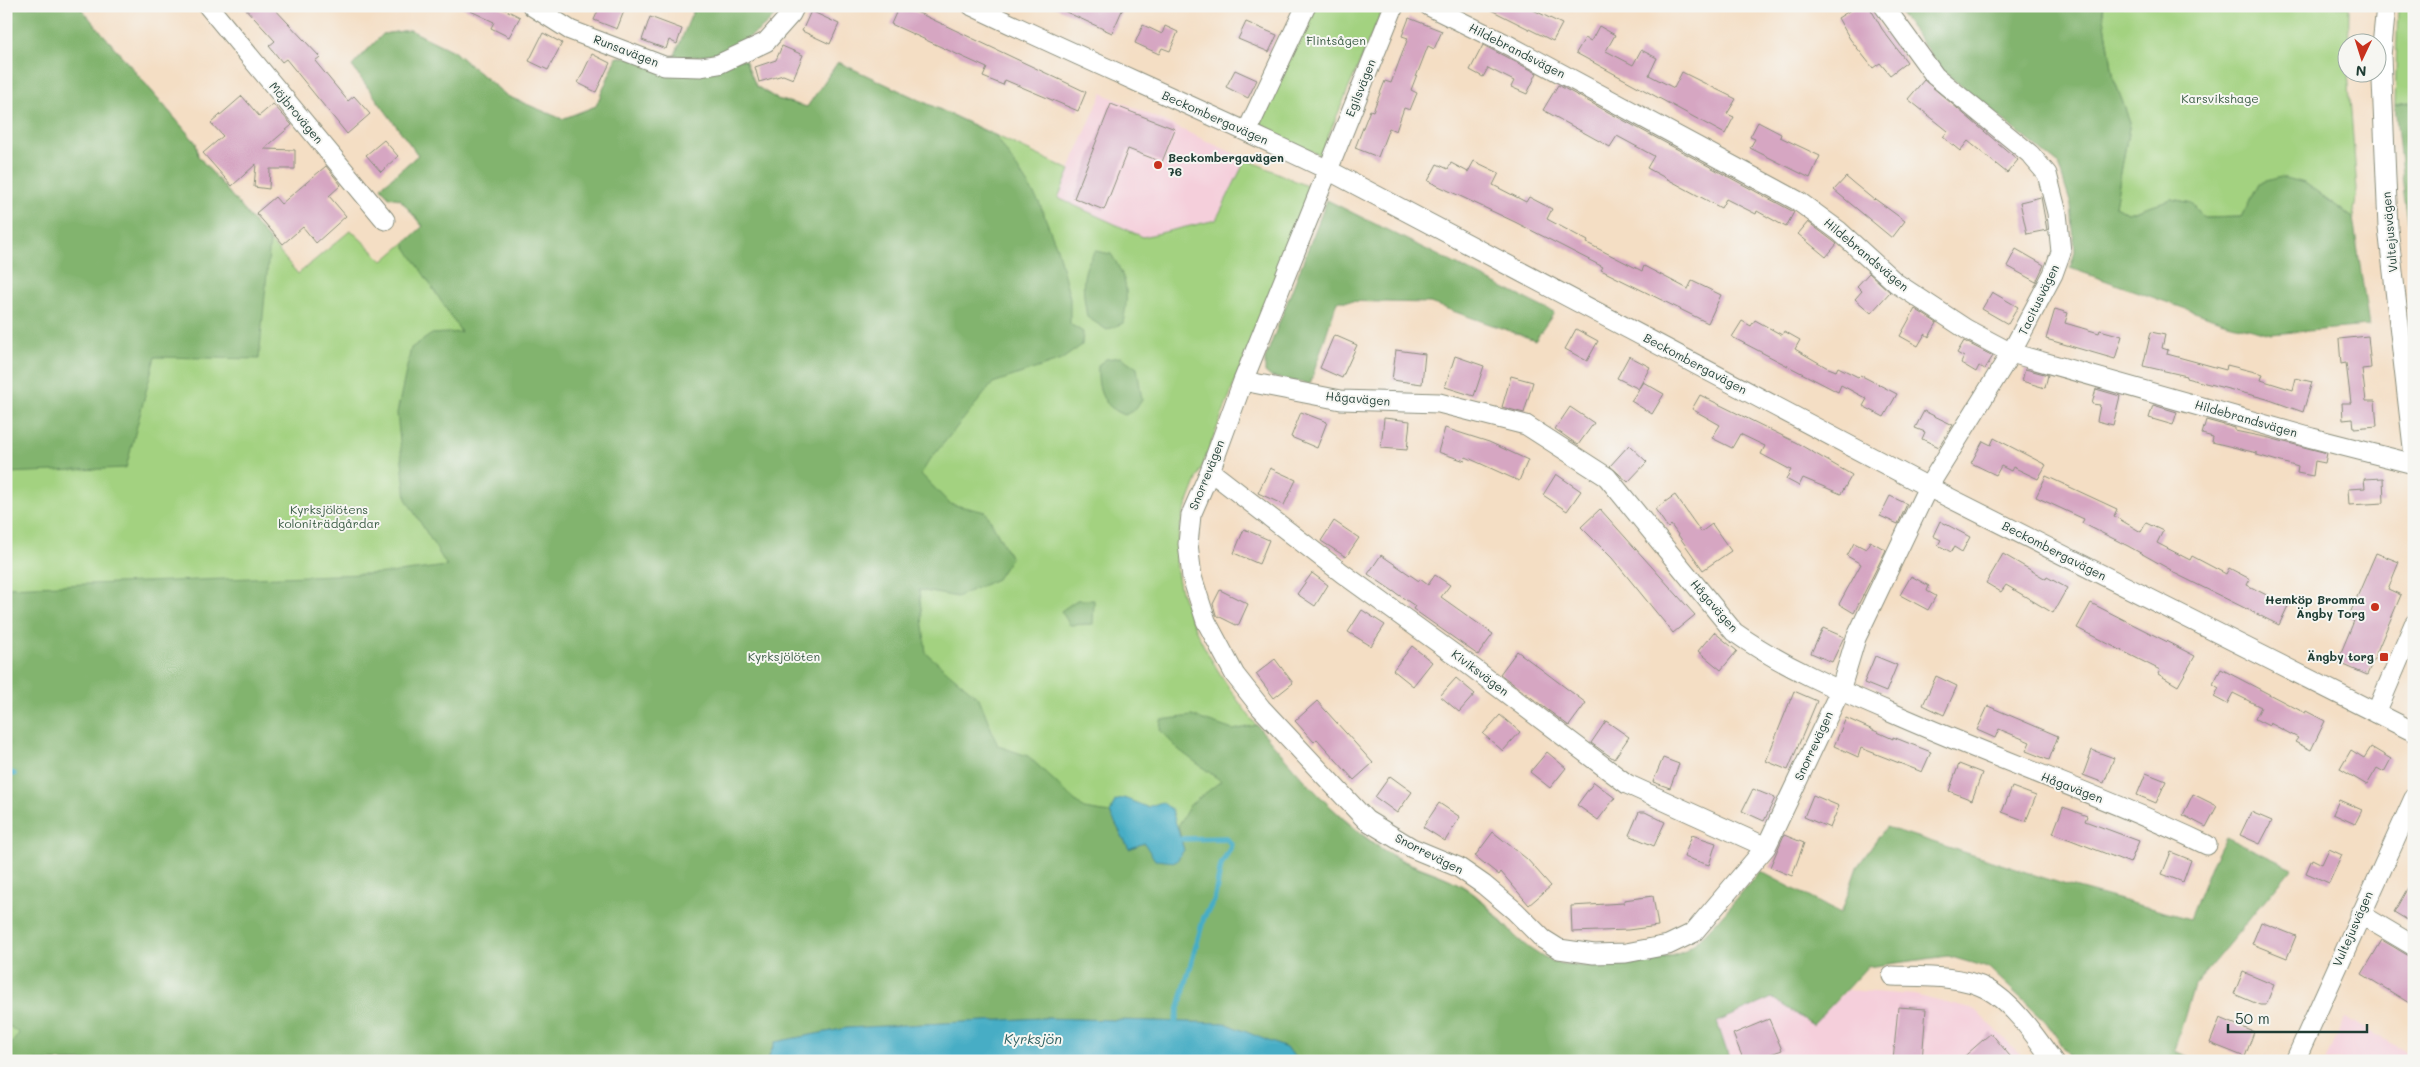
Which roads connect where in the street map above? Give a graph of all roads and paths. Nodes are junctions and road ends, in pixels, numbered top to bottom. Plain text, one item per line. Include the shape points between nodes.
1 (208, 6) edge
2 (532, 6) edge
3 (795, 6) edge
4 (972, 6) edge
5 (1306, 6) edge
6 (1394, 6) edge
7 (1429, 6) edge
8 (1884, 6) edge
9 (2386, 6) edge
10 (1247, 131) junction
11 (1328, 170) junction
12 (385, 220) dead end
13 (2011, 354) junction
14 (1243, 381) junction
15 (2414, 456) edge
16 (2414, 464) edge
17 (1210, 471) junction
18 (1928, 487) junction
19 (2414, 624) edge
20 (1840, 691) junction
21 (2376, 713) junction
22 (2414, 732) edge
23 (2414, 798) edge
24 (2207, 845) dead end
25 (1766, 847) junction
26 (2360, 914) junction
27 (2414, 946) edge
28 (1892, 976) dead end
29 (2053, 1061) edge
30 (2295, 1061) edge

1 - 12 street, Möjbrovägen
2 - 3 street, Runsavägen via 570,30 664,66 701,67 719,64 766,42
4 - 10 street, Beckombergavägen
5 - 10 street
6 - 11 street, Egilsvägen
7 - 13 street, Hildebrandsvägen via 1798,201 1839,231 1896,283
8 - 13 street, Tacitusvägen via 1935,76 2030,154 2047,174 2058,213 2061,252 2053,274
9 - 15 street, Vultejusvägen via 2381,56 2388,228
10 - 11 street, Beckombergavägen
11 - 14 street, Snorrevägen
11 - 18 street, Beckombergavägen
13 - 16 street, Hildebrandsvägen
13 - 18 street, Tacitusvägen
14 - 17 street, Snorrevägen
14 - 20 street, Hågavägen via 1341,400 1439,403 1526,425 1608,477 1734,632 1758,649
17 - 25 street, Kiviksvägen via 1627,784
17 - 25 street, Snorrevägen via 1191,515 1188,544 1192,578 1206,621 1234,675 1366,820 1412,848 1458,867 1559,949 1594,954 1668,945 1693,933
18 - 20 street, Snorrevägen via 1856,638
18 - 21 street, Beckombergavägen
19 - 21 street
20 - 24 street, Hågavägen via 1971,748 2144,815
20 - 25 street, Snorrevägen
21 - 22 street, Beckombergavägen
23 - 26 street, Vultejusvägen
26 - 27 street
26 - 30 street, Vultejusvägen
28 - 29 street via 1942,977 1986,988 2003,1000

